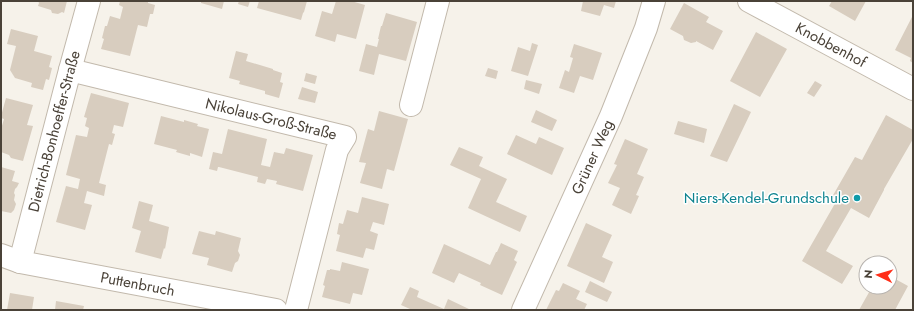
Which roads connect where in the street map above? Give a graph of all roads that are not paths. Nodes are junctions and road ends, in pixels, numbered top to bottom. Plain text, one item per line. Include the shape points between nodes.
1 (89, 1) edge
2 (438, 1) edge
3 (654, 1) edge
4 (749, 1) edge
5 (70, 70) junction
6 (913, 89) edge
7 (411, 104) dead end
8 (10, 258) edge
9 (276, 310) edge
10 (296, 310) edge
11 (523, 310) edge

1 - 5 street, Dietrich-Bonhoeffer-Straße
2 - 7 street
3 - 11 street, Grüner Weg via 611,116
4 - 6 street, Knobbenhof
5 - 8 street, Dietrich-Bonhoeffer-Straße
5 - 10 street, Nikolaus-Groß-Straße via 345,137 337,150
8 - 9 street, Puttenbruch

